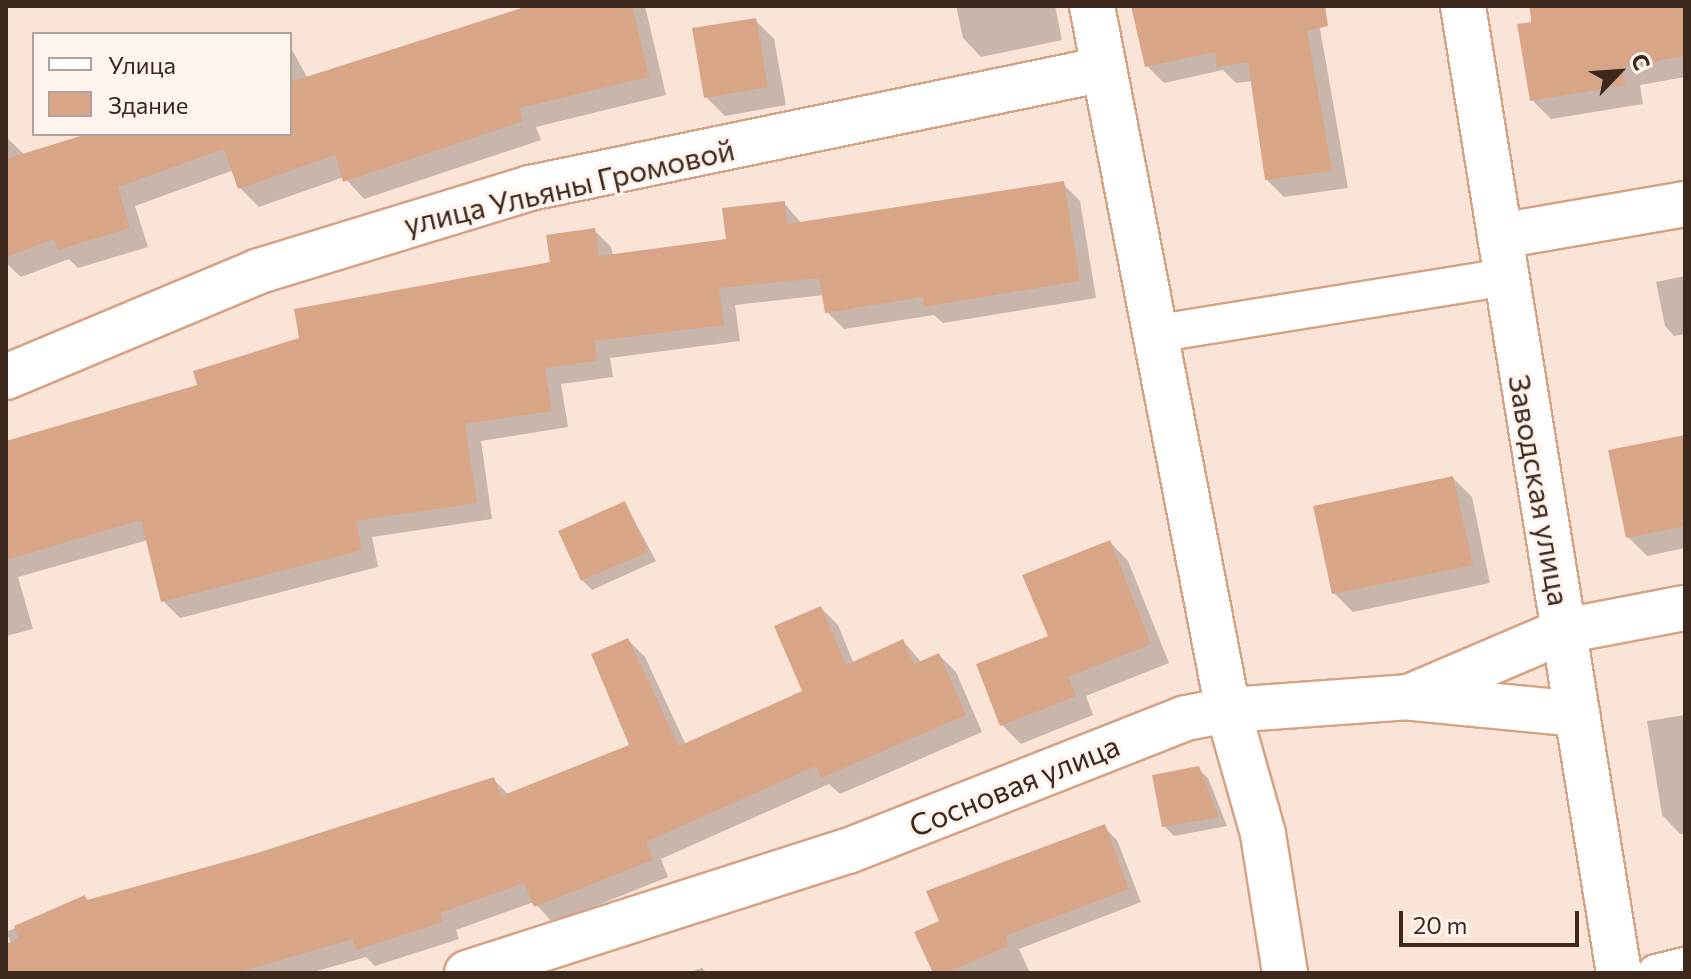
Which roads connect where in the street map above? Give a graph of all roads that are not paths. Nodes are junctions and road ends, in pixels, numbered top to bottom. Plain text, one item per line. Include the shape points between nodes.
1 (1092, 6) edge
2 (1463, 6) edge
3 (1104, 69) junction
4 (1685, 204) edge
5 (1502, 256) junction
6 (1154, 334) junction
7 (6, 377) edge
8 (1685, 608) edge
9 (1564, 631) junction
10 (1409, 697) junction
11 (1228, 710) junction
12 (1577, 714) junction
13 (1685, 966) edge
14 (467, 973) edge
15 (1285, 973) edge
16 (1619, 973) edge
17 (1656, 973) edge

1 - 3 street
2 - 5 street, Заводская улица
3 - 6 street
3 - 7 street, улица Ульяны Громовой via 530,188 259,271
4 - 5 street
5 - 6 lane
5 - 9 street, Заводская улица
6 - 11 street
8 - 9 street, Сосновая улица
9 - 10 street, Сосновая улица
9 - 12 street, Заводская улица
10 - 11 street, Сосновая улица
10 - 12 street
11 - 14 street, Сосновая улица via 1164,725 940,817 716,897
11 - 15 street via 1263,834
12 - 16 street, Заводская улица
13 - 17 lane

